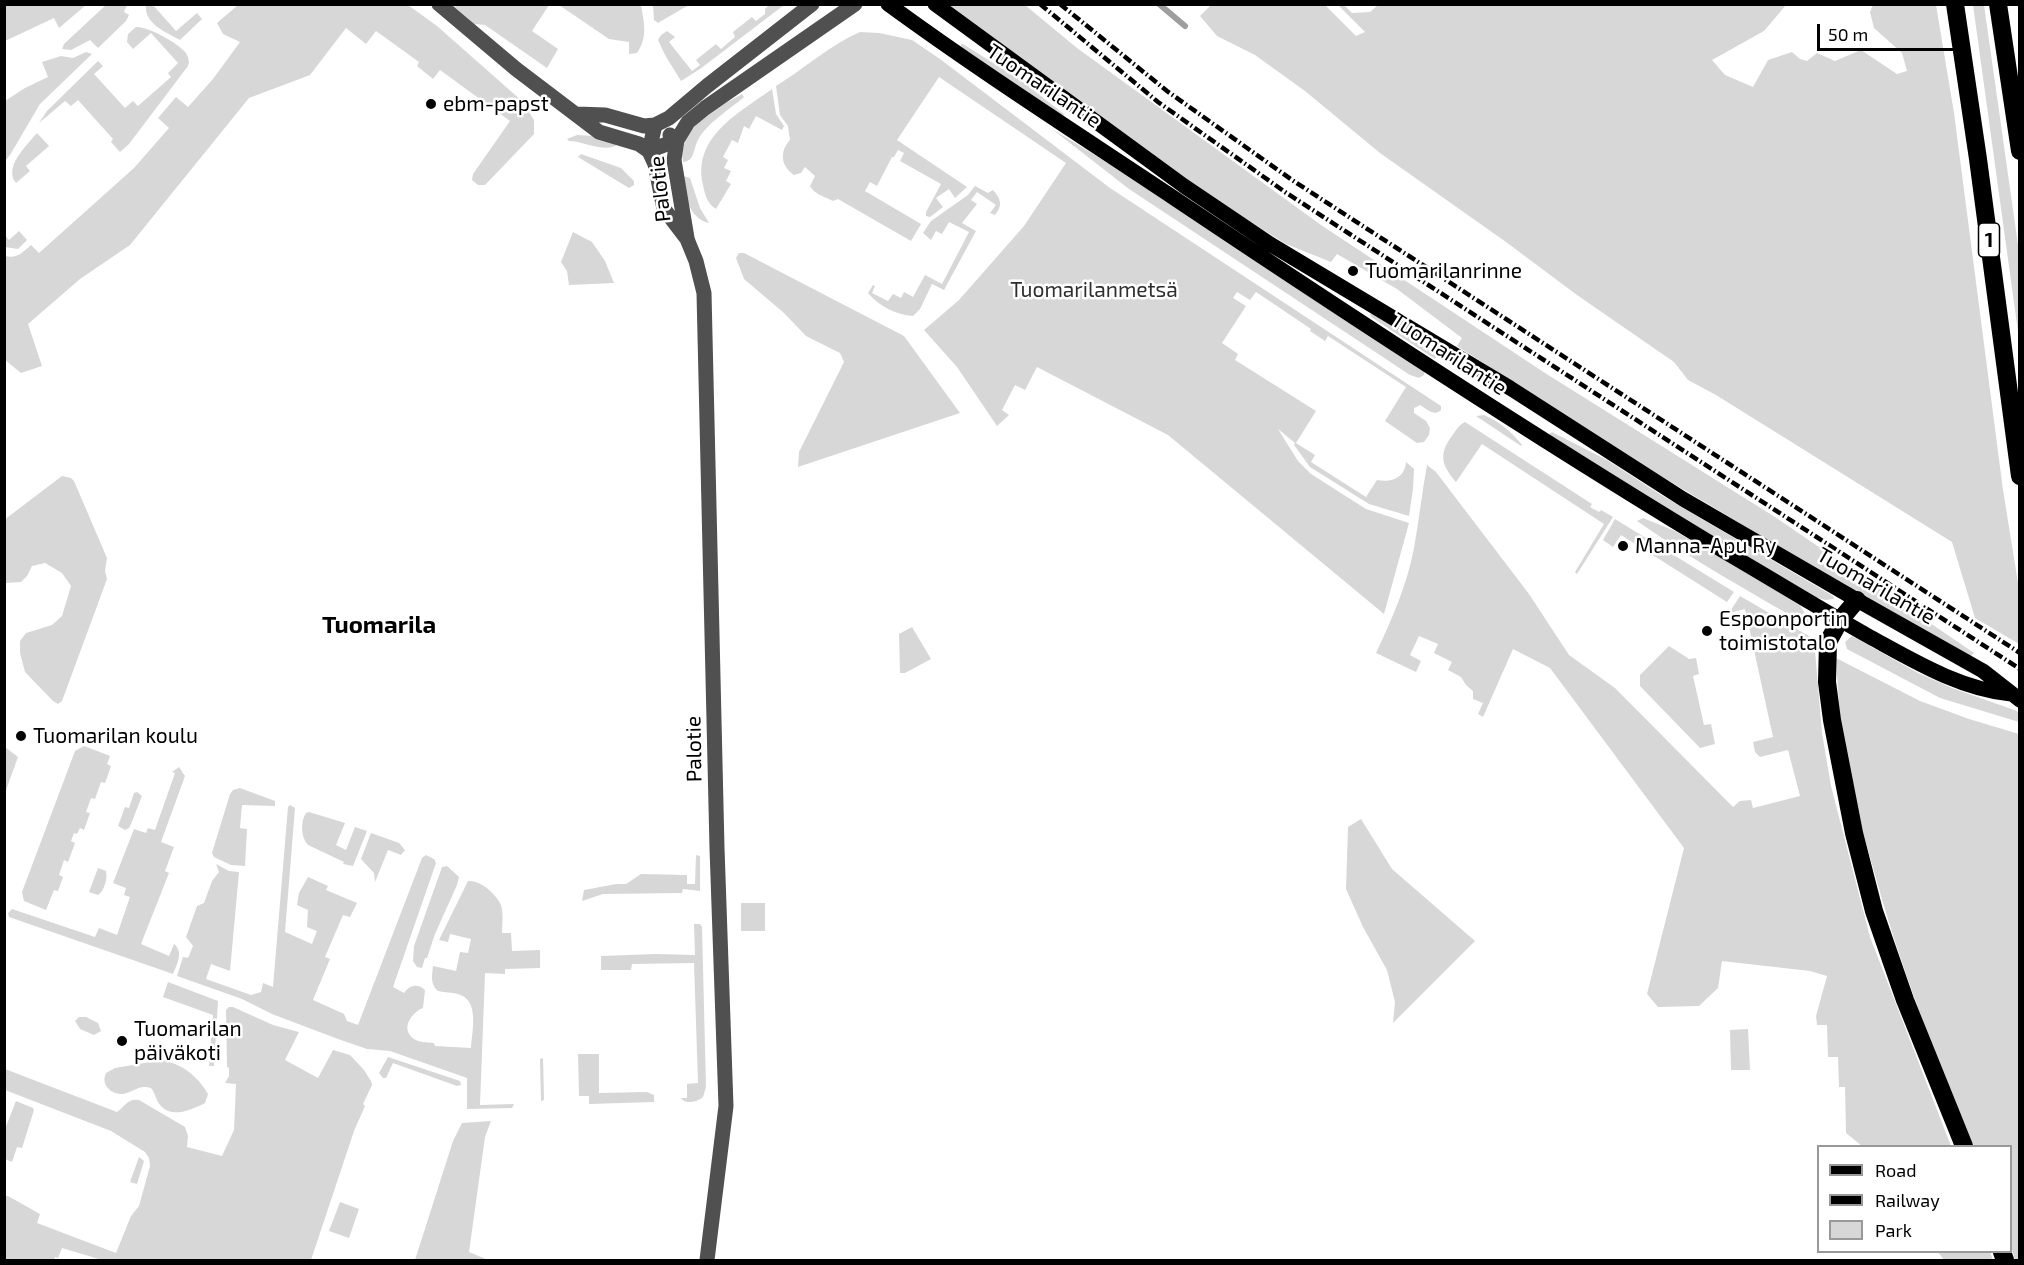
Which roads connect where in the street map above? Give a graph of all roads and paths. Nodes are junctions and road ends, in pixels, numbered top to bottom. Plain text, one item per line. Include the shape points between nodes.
1 (439, 4) edge
2 (813, 4) edge
3 (855, 4) edge
4 (888, 4) edge
5 (935, 4) edge
6 (1955, 4) edge
7 (1998, 4) edge
8 (577, 114) junction
9 (655, 125) junction
10 (677, 140) junction
11 (649, 151) junction
12 (2019, 151) edge
13 (687, 239) junction
14 (2019, 476) edge
15 (1857, 600) junction
16 (1840, 620) junction
17 (2015, 697) edge
18 (1964, 1145) edge
19 (707, 1260) edge

1 - 8 street
2 - 9 street
3 - 10 street via 705,108 688,122
4 - 16 main road, Tuomarilantie via 1032,105 1468,393
5 - 15 main road, Tuomarilantie via 1270,244 1492,377 1683,499
6 - 14 highway, 1
7 - 12 highway
8 - 9 street
8 - 11 street via 599,132
9 - 10 street, Palotie
9 - 11 street, Palotie
10 - 11 street
10 - 13 street, Palotie via 674,160
11 - 13 street, Palotie via 664,209
13 - 19 street, Palotie via 704,294 726,1106
15 - 16 highway
15 - 17 main road, Tuomarilantie via 1983,671
16 - 17 main road, Tuomarilantie via 1926,668 1989,692
16 - 18 highway via 1828,642 1827,682 1854,833 1874,911 1901,989

